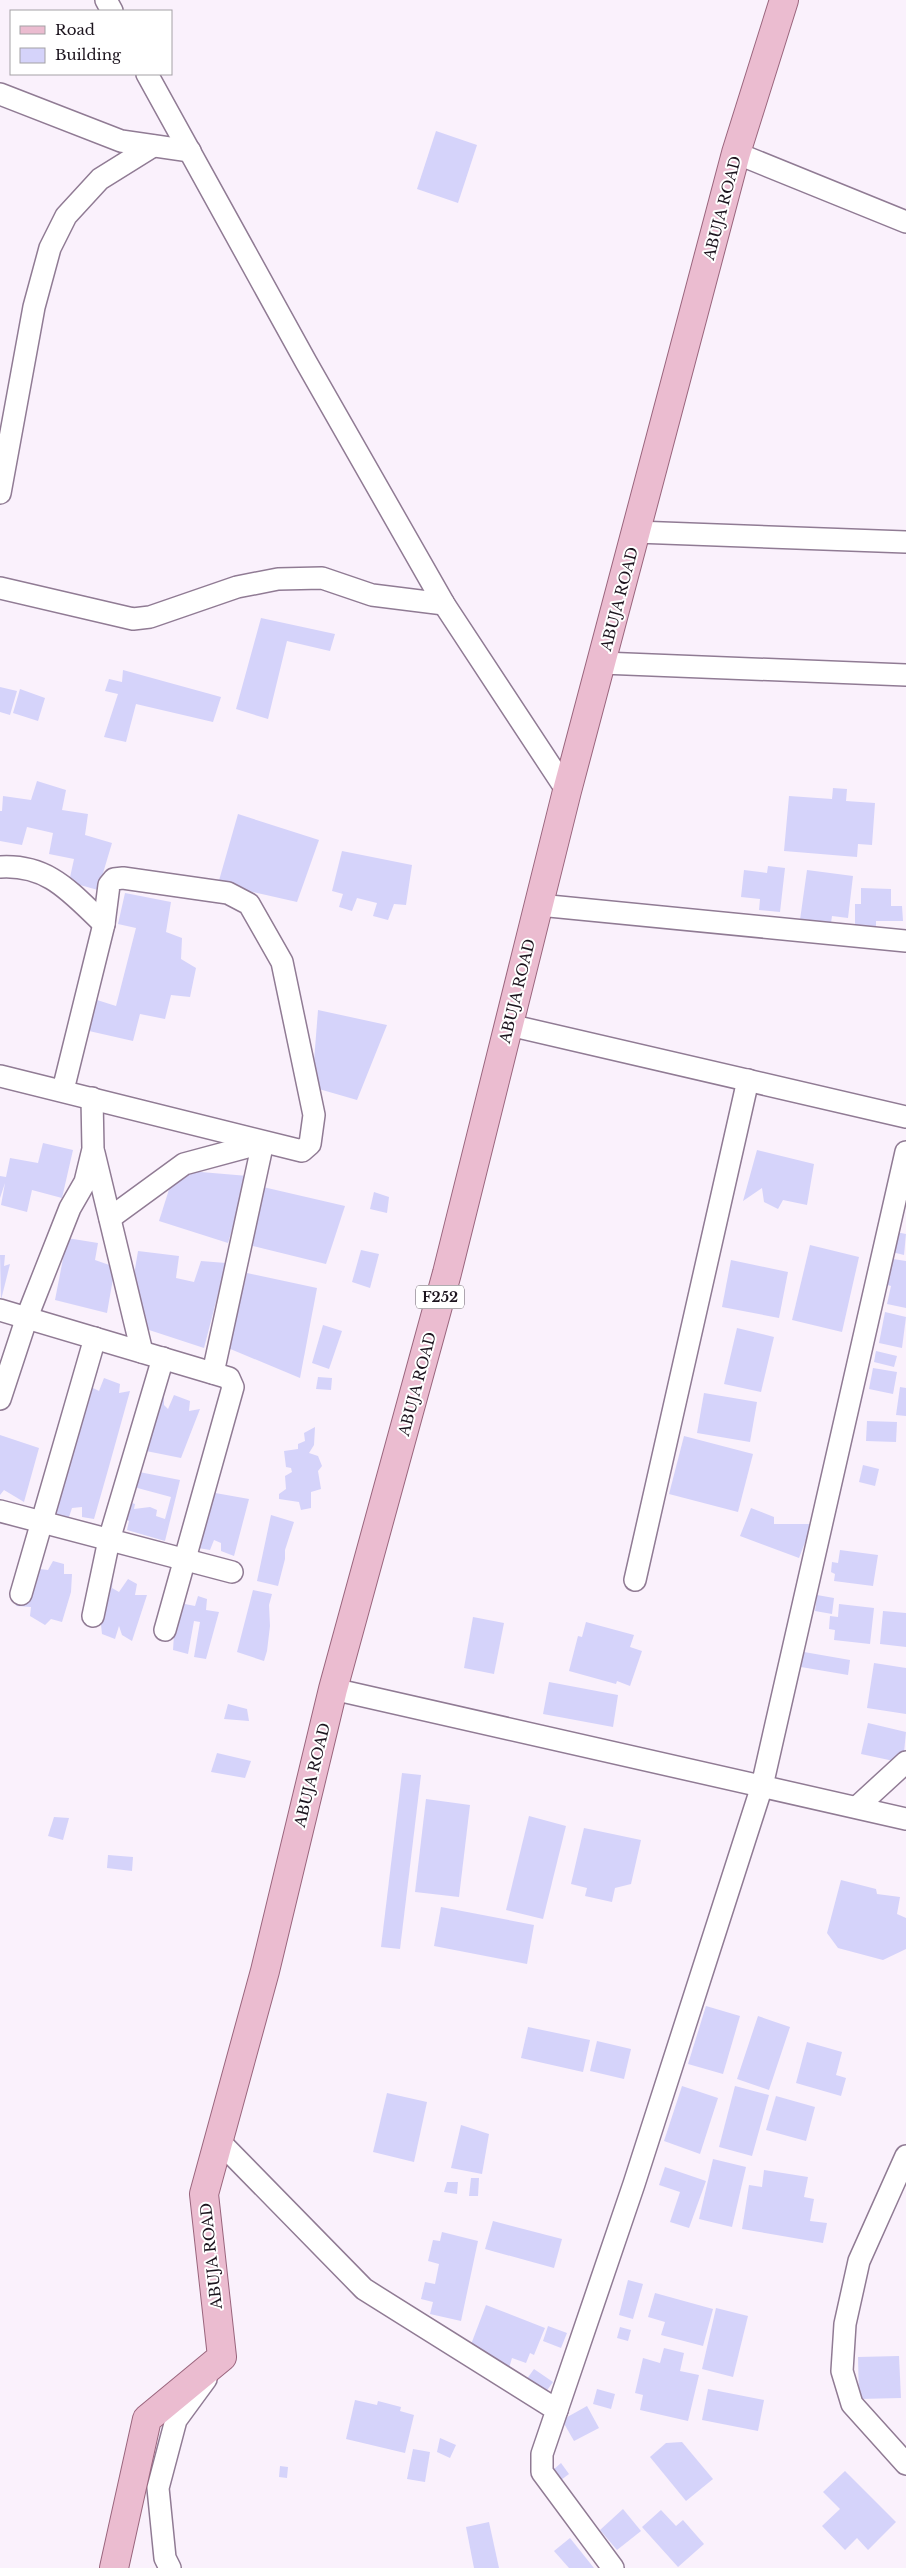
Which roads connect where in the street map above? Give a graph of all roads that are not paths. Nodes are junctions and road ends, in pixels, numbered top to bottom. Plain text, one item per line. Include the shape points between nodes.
1 (784, 0) edge
2 (148, 75) edge
3 (0, 94) edge
4 (153, 146) junction
5 (190, 151) junction
6 (736, 152) junction
7 (906, 222) edge
8 (0, 493) edge
9 (636, 532) junction
10 (906, 542) edge
11 (0, 588) edge
12 (444, 604) junction
13 (602, 663) junction
14 (906, 675) edge
15 (567, 791) junction
16 (0, 867) edge
17 (539, 905) junction
18 (104, 924) junction
19 (906, 941) edge
20 (509, 1025) junction
21 (0, 1076) edge
22 (748, 1080) junction
23 (63, 1090) junction
24 (92, 1098) junction
25 (906, 1117) edge
26 (263, 1142) junction
27 (93, 1149) junction
28 (906, 1152) edge
29 (110, 1218) junction
30 (0, 1310) edge
31 (27, 1317) junction
32 (95, 1338) junction
33 (142, 1352) junction
34 (163, 1358) junction
35 (213, 1373) junction
36 (0, 1399) edge
37 (0, 1511) edge
38 (41, 1521) junction
39 (109, 1540) junction
40 (184, 1560) junction
41 (232, 1572) dead end
42 (635, 1580) dead end
43 (21, 1594) dead end
44 (93, 1616) dead end
45 (165, 1630) dead end
46 (333, 1689) junction
47 (906, 1762) edge
48 (762, 1786) junction
49 (857, 1807) junction
50 (906, 1819) edge
51 (219, 2141) junction
52 (906, 2156) edge
53 (222, 2357) junction
54 (557, 2410) junction
55 (906, 2464) edge
56 (114, 2568) edge
57 (170, 2568) edge
58 (613, 2568) edge

1 - 6 main road, ABUJA ROAD / F252
2 - 5 street
3 - 4 street via 120,142
4 - 5 street
4 - 8 street via 100,179 66,216 50,248 34,308
5 - 12 street
6 - 7 street
6 - 9 main road, ABUJA ROAD / F252
9 - 10 street
9 - 13 main road, ABUJA ROAD / F252
11 - 12 street via 133,619 150,617 237,587 278,579 322,578 372,595
12 - 15 street
13 - 14 street
13 - 15 main road, ABUJA ROAD / F252
15 - 17 main road, ABUJA ROAD / F252
16 - 18 street via 20,866 43,873 68,889
17 - 19 street
17 - 20 main road, ABUJA ROAD / F252
18 - 23 street
18 - 26 street via 110,885 114,879 228,893 249,904 282,962 314,1114 310,1144 302,1151
20 - 22 street
20 - 46 main road, ABUJA ROAD / F252 via 447,1273
21 - 23 street
22 - 25 street
22 - 42 street
23 - 24 street
24 - 26 street
24 - 27 street
26 - 29 street via 184,1164
26 - 35 street
27 - 29 street
27 - 31 street via 85,1182 70,1208
28 - 48 street
29 - 33 street
30 - 31 street
31 - 32 street
31 - 36 street
32 - 33 street
32 - 38 street
33 - 34 street
34 - 35 street
34 - 39 street
35 - 40 street via 229,1378 233,1387
37 - 38 street
38 - 39 street
38 - 43 street
39 - 40 street
39 - 44 street
40 - 41 street
40 - 45 street
46 - 48 street
46 - 51 main road, ABUJA ROAD / F252 via 265,1971
47 - 49 street
48 - 49 street
48 - 54 street
49 - 50 street
51 - 53 main road, ABUJA ROAD / F252 via 204,2194
51 - 54 street via 364,2289
52 - 55 street via 859,2261 845,2324 842,2372 852,2404
53 - 56 main road via 147,2419
53 - 57 street via 176,2420 158,2488 165,2558
54 - 58 street via 542,2454 542,2472

